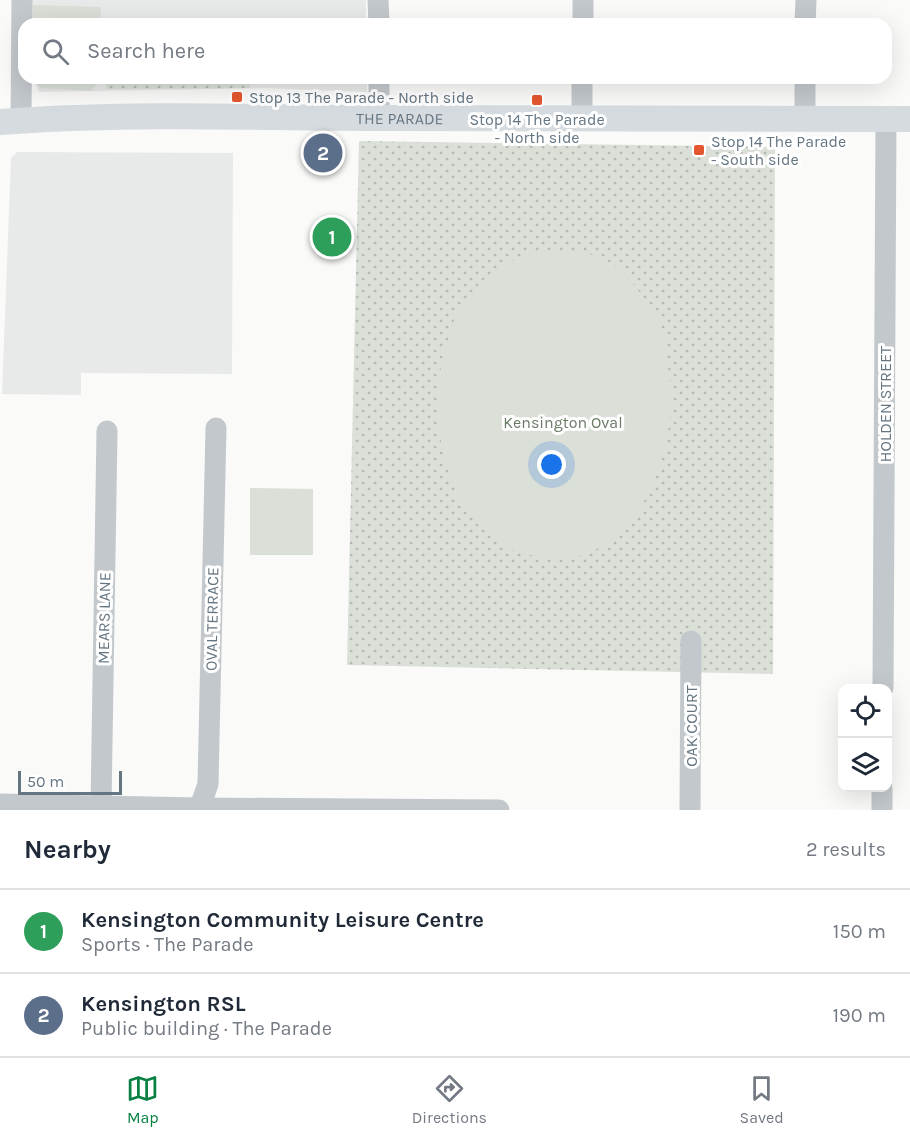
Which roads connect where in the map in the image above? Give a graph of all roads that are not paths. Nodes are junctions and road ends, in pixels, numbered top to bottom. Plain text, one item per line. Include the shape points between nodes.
1 (22, 0) edge
2 (378, 0) edge
3 (583, 0) edge
4 (806, 0) edge
5 (20, 18) edge
6 (379, 18) edge
7 (583, 18) edge
8 (806, 18) edge
9 (18, 44) edge
10 (379, 84) edge
11 (582, 84) edge
12 (805, 84) edge
13 (582, 117) junction
14 (379, 118) junction
15 (805, 118) junction
16 (898, 119) edge
17 (11, 121) edge
18 (216, 428) dead end
19 (107, 430) dead end
20 (691, 642) dead end
21 (883, 684) edge
22 (882, 792) edge
23 (0, 804) edge
24 (101, 806) junction
25 (199, 809) edge
26 (343, 809) edge
27 (499, 810) edge
28 (690, 810) edge
29 (882, 810) edge

1 - 5 street
2 - 6 street
3 - 7 street
4 - 8 street
9 - 17 street
10 - 14 street
11 - 13 street
12 - 15 street
13 - 14 main road, THE PARADE
13 - 15 main road, THE PARADE
14 - 17 main road, THE PARADE via 140,116
15 - 16 main road, THE PARADE
16 - 21 street, HOLDEN STREET
18 - 25 street, OVAL TERRACE via 208,784
19 - 24 street, MEARS LANE
20 - 28 street, OAK COURT
22 - 29 street
23 - 24 street
24 - 25 street
25 - 26 street
26 - 27 street

